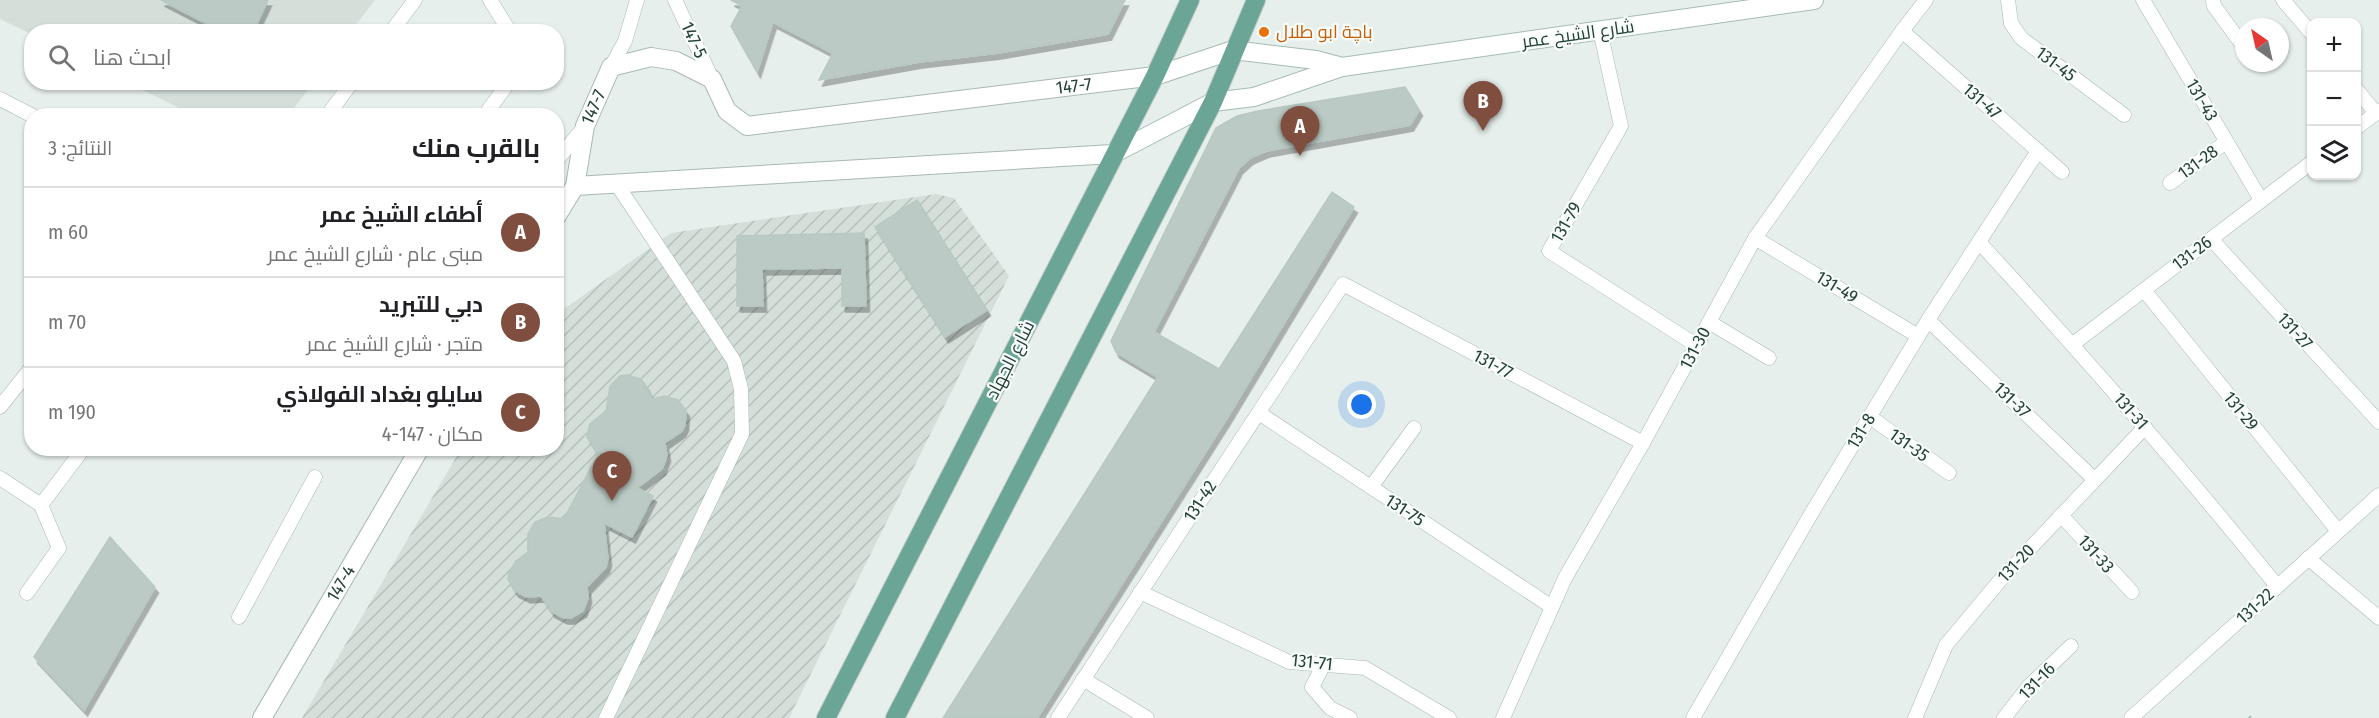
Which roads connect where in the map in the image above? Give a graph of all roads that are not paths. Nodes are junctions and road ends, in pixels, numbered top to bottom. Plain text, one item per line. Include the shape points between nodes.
1 (415, 0) edge
2 (490, 0) edge
3 (637, 0) edge
4 (675, 0) edge
5 (1190, 0) edge
6 (1256, 0) edge
7 (1810, 0) edge
8 (1926, 0) edge
9 (2008, 0) edge
10 (2143, 0) edge
11 (2213, 0) edge
12 (2283, 0) edge
13 (397, 24) edge
14 (505, 24) edge
15 (2307, 28) edge
16 (1600, 30) junction
17 (1902, 31) junction
18 (2235, 35) edge
19 (1233, 50) junction
20 (611, 67) junction
21 (1342, 67) junction
22 (1155, 76) junction
23 (712, 79) junction
24 (346, 90) edge
25 (503, 90) edge
26 (2361, 94) edge
27 (0, 99) edge
28 (1213, 102) junction
29 (333, 108) edge
30 (490, 108) edge
31 (24, 111) edge
32 (2378, 112) edge
33 (2124, 115) dead end
34 (585, 126) junction
35 (2359, 126) edge
36 (2226, 142) junction
37 (564, 151) edge
38 (2038, 151) junction
39 (1113, 154) junction
40 (2307, 166) edge
41 (2062, 172) dead end
42 (616, 183) junction
43 (2170, 183) dead end
44 (574, 186) junction
45 (2260, 200) junction
46 (564, 203) edge
47 (1755, 238) junction
48 (2211, 239) junction
49 (1978, 242) junction
50 (1342, 284) joint
51 (2144, 290) junction
52 (1928, 320) junction
53 (1709, 322) junction
54 (1918, 336) junction
55 (2073, 344) junction
56 (1696, 345) junction
57 (1769, 358) dead end
58 (24, 377) edge
59 (0, 407) edge
60 (1258, 413) junction
61 (1870, 417) junction
62 (2379, 422) edge
63 (2145, 427) junction
64 (1414, 428) dead end
65 (1643, 443) junction
66 (78, 456) edge
67 (415, 456) edge
68 (1949, 473) dead end
69 (315, 477) dead end
70 (0, 478) edge
71 (2095, 480) junction
72 (1371, 487) junction
73 (2379, 495) edge
74 (41, 504) junction
75 (2061, 515) junction
76 (2338, 531) junction
77 (2308, 558) junction
78 (2277, 586) junction
79 (1140, 592) junction
80 (2132, 592) dead end
81 (27, 593) dead end
82 (1552, 607) junction
83 (239, 617) dead end
84 (2379, 618) edge
85 (2071, 646) dead end
86 (1324, 664) junction
87 (1083, 679) junction
88 (262, 718) edge
89 (606, 718) edge
90 (826, 718) edge
91 (895, 718) edge
92 (1058, 718) edge
93 (1147, 718) edge
94 (1350, 718) edge
95 (1449, 718) edge
96 (1503, 718) edge
97 (1693, 718) edge
98 (1915, 718) edge
99 (2004, 718) edge
100 (2131, 718) edge

1 - 13 lane
2 - 14 lane
3 - 20 lane
4 - 23 lane, 147-5
5 - 22 main road, شارع الجهاد
6 - 19 main road
7 - 16 street, شارع الشيخ عمر
8 - 17 lane, 131-30
9 - 33 lane, 131-45 via 2011,23 2021,38
10 - 36 lane, 131-43
11 - 18 lane
12 - 15 lane
16 - 21 street, شارع الشيخ عمر
16 - 56 lane, 131-79 via 1621,126 1550,251
17 - 38 lane, 131-47
17 - 47 lane, 131-30
19 - 21 street, شارع الشيخ عمر
19 - 22 street, شارع الشيخ عمر
19 - 28 main road
20 - 23 street, 147-7 via 651,57 676,61
20 - 34 street, 147-7
21 - 28 street, شارع الشيخ عمر via 1254,97
22 - 23 street, 147-7 via 747,126 727,111
22 - 39 main road, شارع الجهاد
24 - 29 lane
25 - 30 lane
26 - 32 lane
27 - 31 lane
28 - 39 street, شارع الشيخ عمر
28 - 91 main road
32 - 35 lane
34 - 37 lane
34 - 44 street, 147-7
36 - 43 lane, 131-28
36 - 45 lane, 131-43
38 - 41 lane, 131-47
38 - 49 lane, 131-8
39 - 42 street
39 - 90 main road, شارع الجهاد
40 - 45 lane, 131-26
42 - 44 street
42 - 89 lane via 734,361 741,389 742,434
44 - 46 street
45 - 48 lane, 131-26
47 - 53 lane, 131-30
47 - 54 lane, 131-49
48 - 51 lane, 131-26
48 - 62 lane, 131-27
49 - 52 lane, 131-8
49 - 55 lane, 131-31
50 - 60 lane, 131-42
50 - 65 lane, 131-77
51 - 55 lane, 131-26
51 - 76 lane, 131-29
52 - 54 lane, 131-8
52 - 71 lane, 131-37
53 - 56 lane, 131-30
53 - 57 lane
54 - 61 lane, 131-8
55 - 63 lane, 131-31
56 - 65 lane, 131-30
58 - 59 lane
60 - 72 lane, 131-75
60 - 79 lane, 131-42
61 - 68 lane, 131-35
61 - 97 lane, 131-8
63 - 71 lane, 131-20
63 - 78 lane, 131-31
64 - 72 lane
65 - 82 lane, 131-30
66 - 74 lane
67 - 88 street, 147-4
69 - 83 lane
70 - 74 lane
71 - 75 lane, 131-20
72 - 82 lane, 131-75
73 - 76 lane, 131-22
74 - 81 lane via 59,548
75 - 80 lane, 131-33
75 - 98 lane, 131-20 via 1946,645
76 - 77 lane, 131-22
77 - 78 lane, 131-22
77 - 84 lane
78 - 100 lane, 131-22
79 - 86 lane, 131-71 via 1288,662
79 - 87 lane, 131-42
82 - 96 lane, 131-30
85 - 99 lane, 131-16 via 2029,686
86 - 94 lane via 1312,687 1330,708
86 - 95 lane, 131-71 via 1365,668
87 - 92 lane, 131-42
87 - 93 lane

